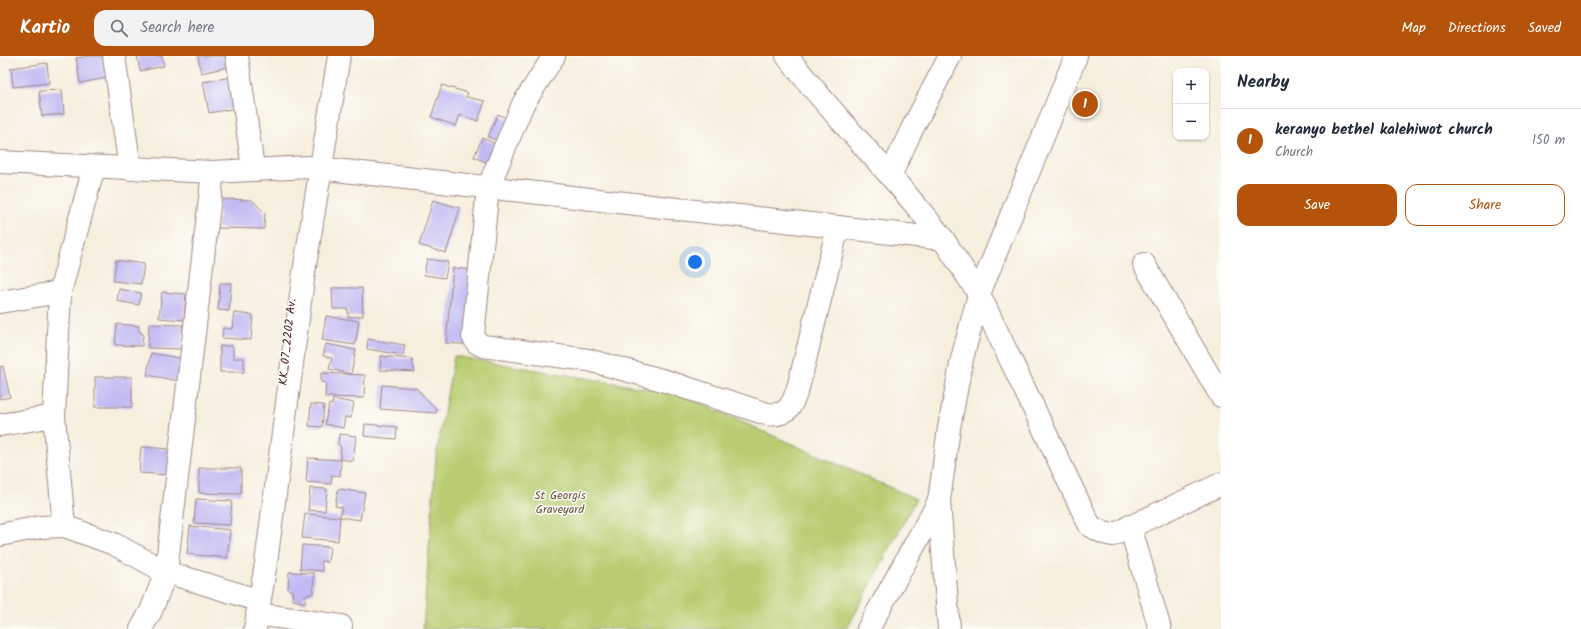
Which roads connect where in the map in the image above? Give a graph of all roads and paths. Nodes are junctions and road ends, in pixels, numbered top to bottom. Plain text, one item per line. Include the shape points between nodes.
1 (114, 56) edge
2 (237, 56) edge
3 (327, 56) edge
4 (339, 56) edge
5 (554, 56) edge
6 (787, 56) edge
7 (950, 56) edge
8 (1076, 56) edge
9 (0, 162) edge
10 (94, 167) junction
11 (314, 167) junction
12 (254, 168) junction
13 (130, 169) junction
14 (213, 172) junction
15 (890, 176) junction
16 (488, 188) junction
17 (838, 227) junction
18 (943, 239) junction
19 (1144, 264) dead end
20 (60, 292) junction
21 (980, 294) junction
22 (0, 302) edge
23 (1221, 396) edge
24 (54, 416) junction
25 (0, 425) edge
26 (1221, 484) edge
27 (939, 501) junction
28 (64, 526) junction
29 (1130, 526) junction
30 (0, 535) edge
31 (166, 572) junction
32 (254, 618) edge
33 (341, 626) dead end
34 (140, 629) edge
35 (868, 629) edge
36 (949, 629) edge
37 (1160, 629) edge

1 - 13 street
2 - 12 street
3 - 11 street
4 - 11 street
5 - 16 street via 522,104
6 - 15 street
7 - 15 street
8 - 21 street
9 - 10 street
10 - 13 street
10 - 20 street
11 - 12 street
11 - 16 street
11 - 32 street
12 - 14 street
13 - 14 street
14 - 31 street
15 - 18 street via 912,199
16 - 17 street
16 - 17 street via 473,336 477,343 483,346 588,360 662,380 767,414 778,415 785,412 793,402
17 - 18 street
18 - 21 street
19 - 23 street
20 - 22 street
20 - 24 street
21 - 27 street via 962,359
21 - 29 street via 1090,526 1113,535
24 - 25 street
24 - 28 street
26 - 29 street
27 - 35 street
27 - 36 street
28 - 30 street via 40,526
28 - 31 street via 114,544
29 - 37 street
31 - 32 street
31 - 34 street via 151,611
32 - 33 street

